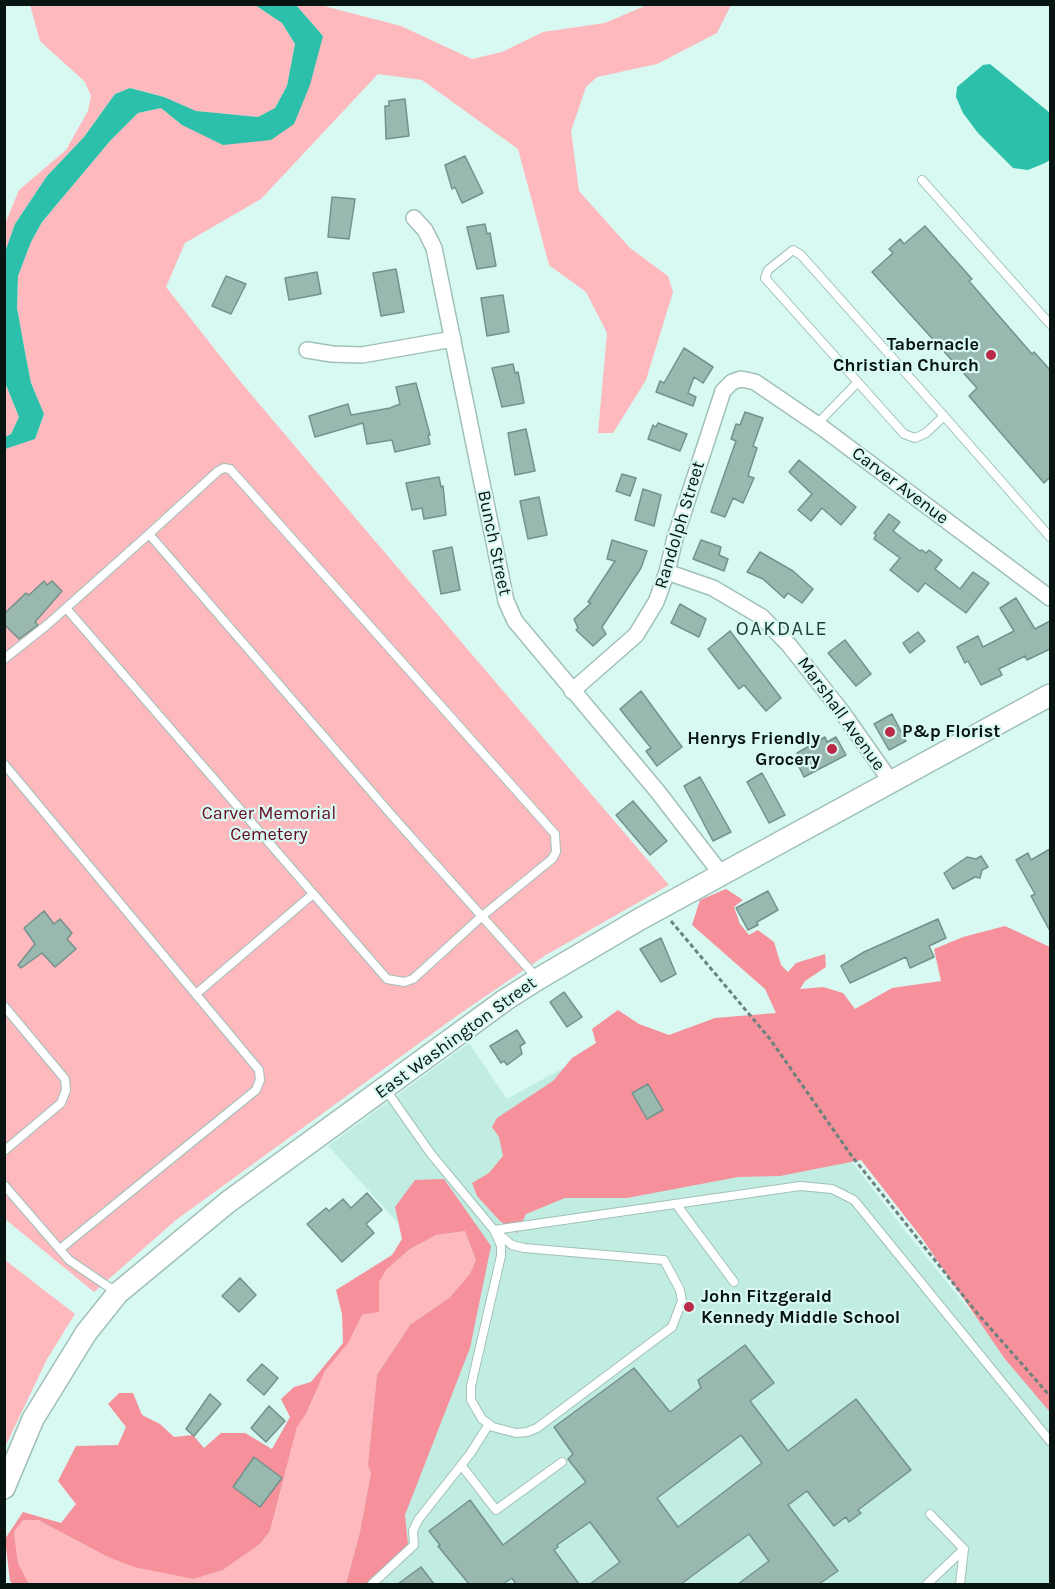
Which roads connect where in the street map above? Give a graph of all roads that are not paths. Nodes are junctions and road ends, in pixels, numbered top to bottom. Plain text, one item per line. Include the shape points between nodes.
1 (922, 180) dead end
2 (414, 218) dead end
3 (1050, 324) edge
4 (453, 339) junction
5 (307, 350) dead end
6 (746, 380) joint
7 (858, 382) junction
8 (944, 416) junction
9 (817, 424) junction
10 (149, 534) junction
11 (1050, 537) edge
12 (667, 572) junction
13 (1050, 598) edge
14 (66, 608) junction
15 (4, 659) edge
16 (572, 691) junction
17 (1050, 695) edge
18 (4, 764) edge
19 (892, 783) junction
20 (722, 875) junction
21 (313, 894) junction
22 (481, 917) junction
23 (538, 979) junction
24 (196, 994) junction
25 (4, 1006) edge
26 (386, 1088) junction
27 (4, 1151) edge
28 (4, 1185) edge
29 (676, 1204) junction
30 (494, 1230) junction
31 (60, 1249) junction
32 (734, 1282) dead end
33 (118, 1293) junction
34 (489, 1425) junction
35 (1050, 1441) edge
36 (562, 1462) dead end
37 (461, 1466) junction
38 (4, 1488) edge
39 (930, 1514) dead end
40 (964, 1549) junction
41 (372, 1584) edge
42 (927, 1584) edge
43 (960, 1584) edge

1 - 3 lane
2 - 4 street, Bunch Street via 434,248
4 - 5 street via 362,354
4 - 16 street, Bunch Street via 506,601 515,621
6 - 9 street, Carver Avenue via 755,382
6 - 12 street, Randolph Street via 732,382 723,391
7 - 8 lane via 904,434 915,438 927,433
7 - 8 lane via 765,278 768,270 793,250
7 - 9 lane
8 - 11 lane
9 - 13 street, Carver Avenue
10 - 14 lane
10 - 22 lane
10 - 22 lane via 218,471 230,469 555,834 557,843 552,859
12 - 16 street, Randolph Street via 656,602 636,635
12 - 19 street, Marshall Avenue via 713,588 762,617 842,712
14 - 15 lane
14 - 21 lane
16 - 20 street, Bunch Street
17 - 19 main road, East Washington Street
18 - 24 lane
19 - 20 main road, East Washington Street
20 - 23 main road, East Washington Street
21 - 22 lane via 387,979 394,982 412,979
21 - 24 lane
22 - 23 lane
23 - 26 main road, East Washington Street via 504,999
24 - 31 lane via 259,1070 256,1090
25 - 27 lane via 65,1079 66,1090 61,1103
26 - 30 lane via 431,1154
26 - 33 main road, East Washington Street via 228,1202
28 - 31 lane
29 - 30 lane
29 - 32 lane
29 - 35 lane via 800,1186 832,1189 854,1200
30 - 34 lane via 501,1256 471,1386 471,1400
30 - 34 lane via 512,1245 524,1248 664,1260 682,1301 672,1327 537,1428 516,1433
31 - 33 lane via 69,1260
33 - 38 main road, East Washington Street via 56,1377 33,1419
34 - 37 lane
36 - 37 lane via 496,1510
37 - 41 lane via 418,1520 413,1531 414,1545
39 - 40 lane
40 - 42 lane
40 - 43 lane

